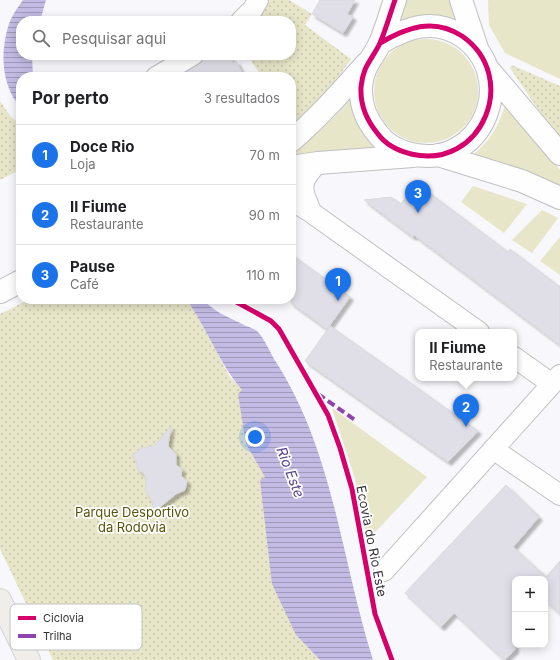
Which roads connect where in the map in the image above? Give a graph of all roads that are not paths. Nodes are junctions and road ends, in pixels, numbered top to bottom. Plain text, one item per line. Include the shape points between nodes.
1 (258, 0) edge
2 (395, 0) edge
3 (461, 0) edge
4 (246, 16) edge
5 (380, 43) junction
6 (185, 60) edge
7 (483, 60) junction
8 (368, 61) junction
9 (164, 72) edge
10 (296, 135) edge
11 (560, 154) edge
12 (428, 156) junction
13 (318, 163) junction
14 (296, 166) edge
15 (560, 198) edge
16 (296, 203) edge
17 (312, 213) junction
18 (16, 284) edge
19 (0, 292) edge
20 (475, 329) edge
21 (517, 359) edge
22 (556, 379) edge
23 (493, 449) junction
24 (560, 495) edge
25 (384, 571) dead end
26 (0, 600) edge
27 (10, 621) edge
28 (24, 650) edge
29 (29, 660) edge

1 - 4 street
2 - 5 street
3 - 7 street
5 - 7 street via 401,31 434,26 461,36
5 - 8 street
6 - 9 street
7 - 11 street
7 - 12 street via 491,84 491,99 482,126 463,145
8 - 10 street via 328,106
8 - 12 street via 361,88 364,112 368,121 389,145 403,152
12 - 13 street
12 - 15 street via 522,181
13 - 14 street
13 - 17 street via 308,172 303,182 303,195
16 - 17 street
17 - 20 street
18 - 19 street
21 - 22 street
22 - 23 street
23 - 24 street
23 - 25 street
26 - 27 main road
28 - 29 main road

